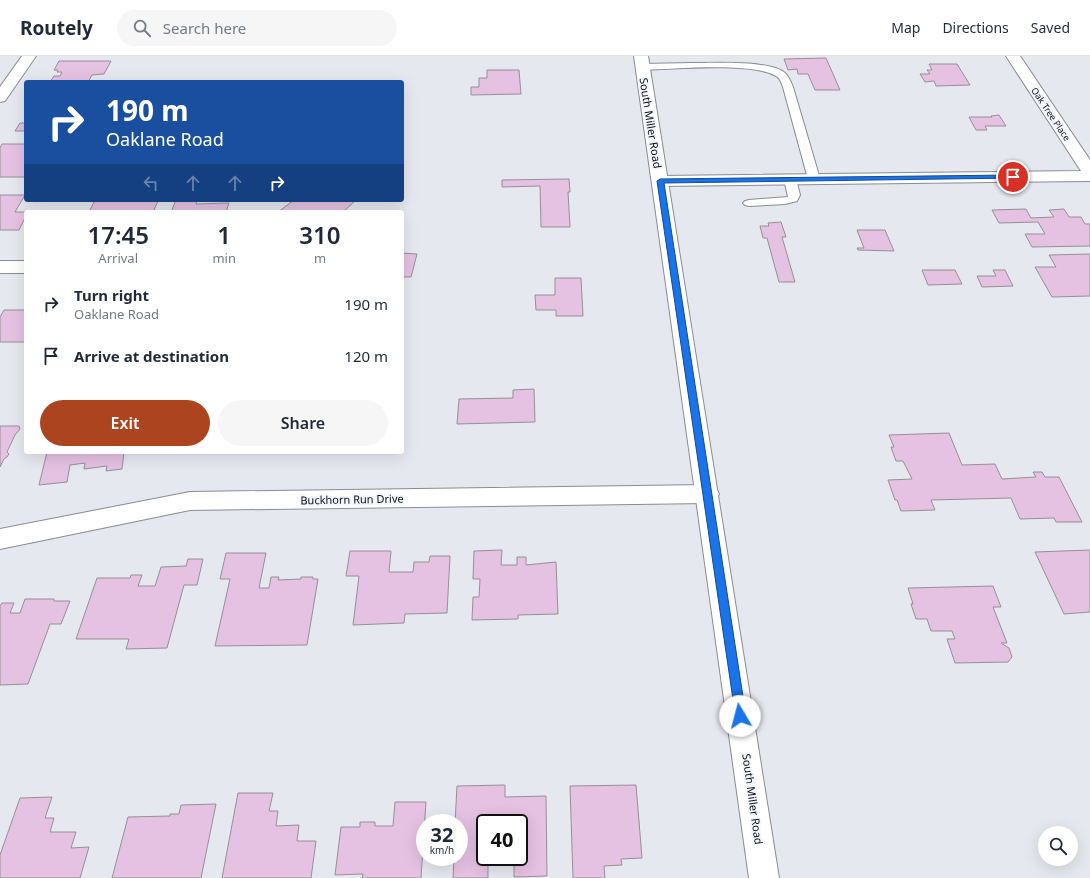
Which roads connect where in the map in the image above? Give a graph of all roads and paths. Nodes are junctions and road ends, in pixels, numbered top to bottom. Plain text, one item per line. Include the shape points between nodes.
1 (29, 56) edge
2 (1012, 56) edge
3 (642, 62) edge
4 (0, 98) edge
5 (1090, 172) edge
6 (1090, 176) edge
7 (790, 179) junction
8 (814, 179) junction
9 (660, 181) junction
10 (749, 203) dead end
11 (24, 267) edge
12 (0, 268) edge
13 (708, 494) junction
14 (0, 539) edge
15 (764, 878) edge

1 - 4 street
2 - 5 street, Oak Tree Place
3 - 8 lane via 740,66 777,72 785,78
3 - 9 street, South Miller Road
6 - 8 street
7 - 8 street
7 - 9 street
7 - 10 lane via 793,199 785,202
9 - 13 street, South Miller Road
11 - 12 street
13 - 14 street, Buckhorn Run Drive via 190,501
13 - 15 street, South Miller Road

